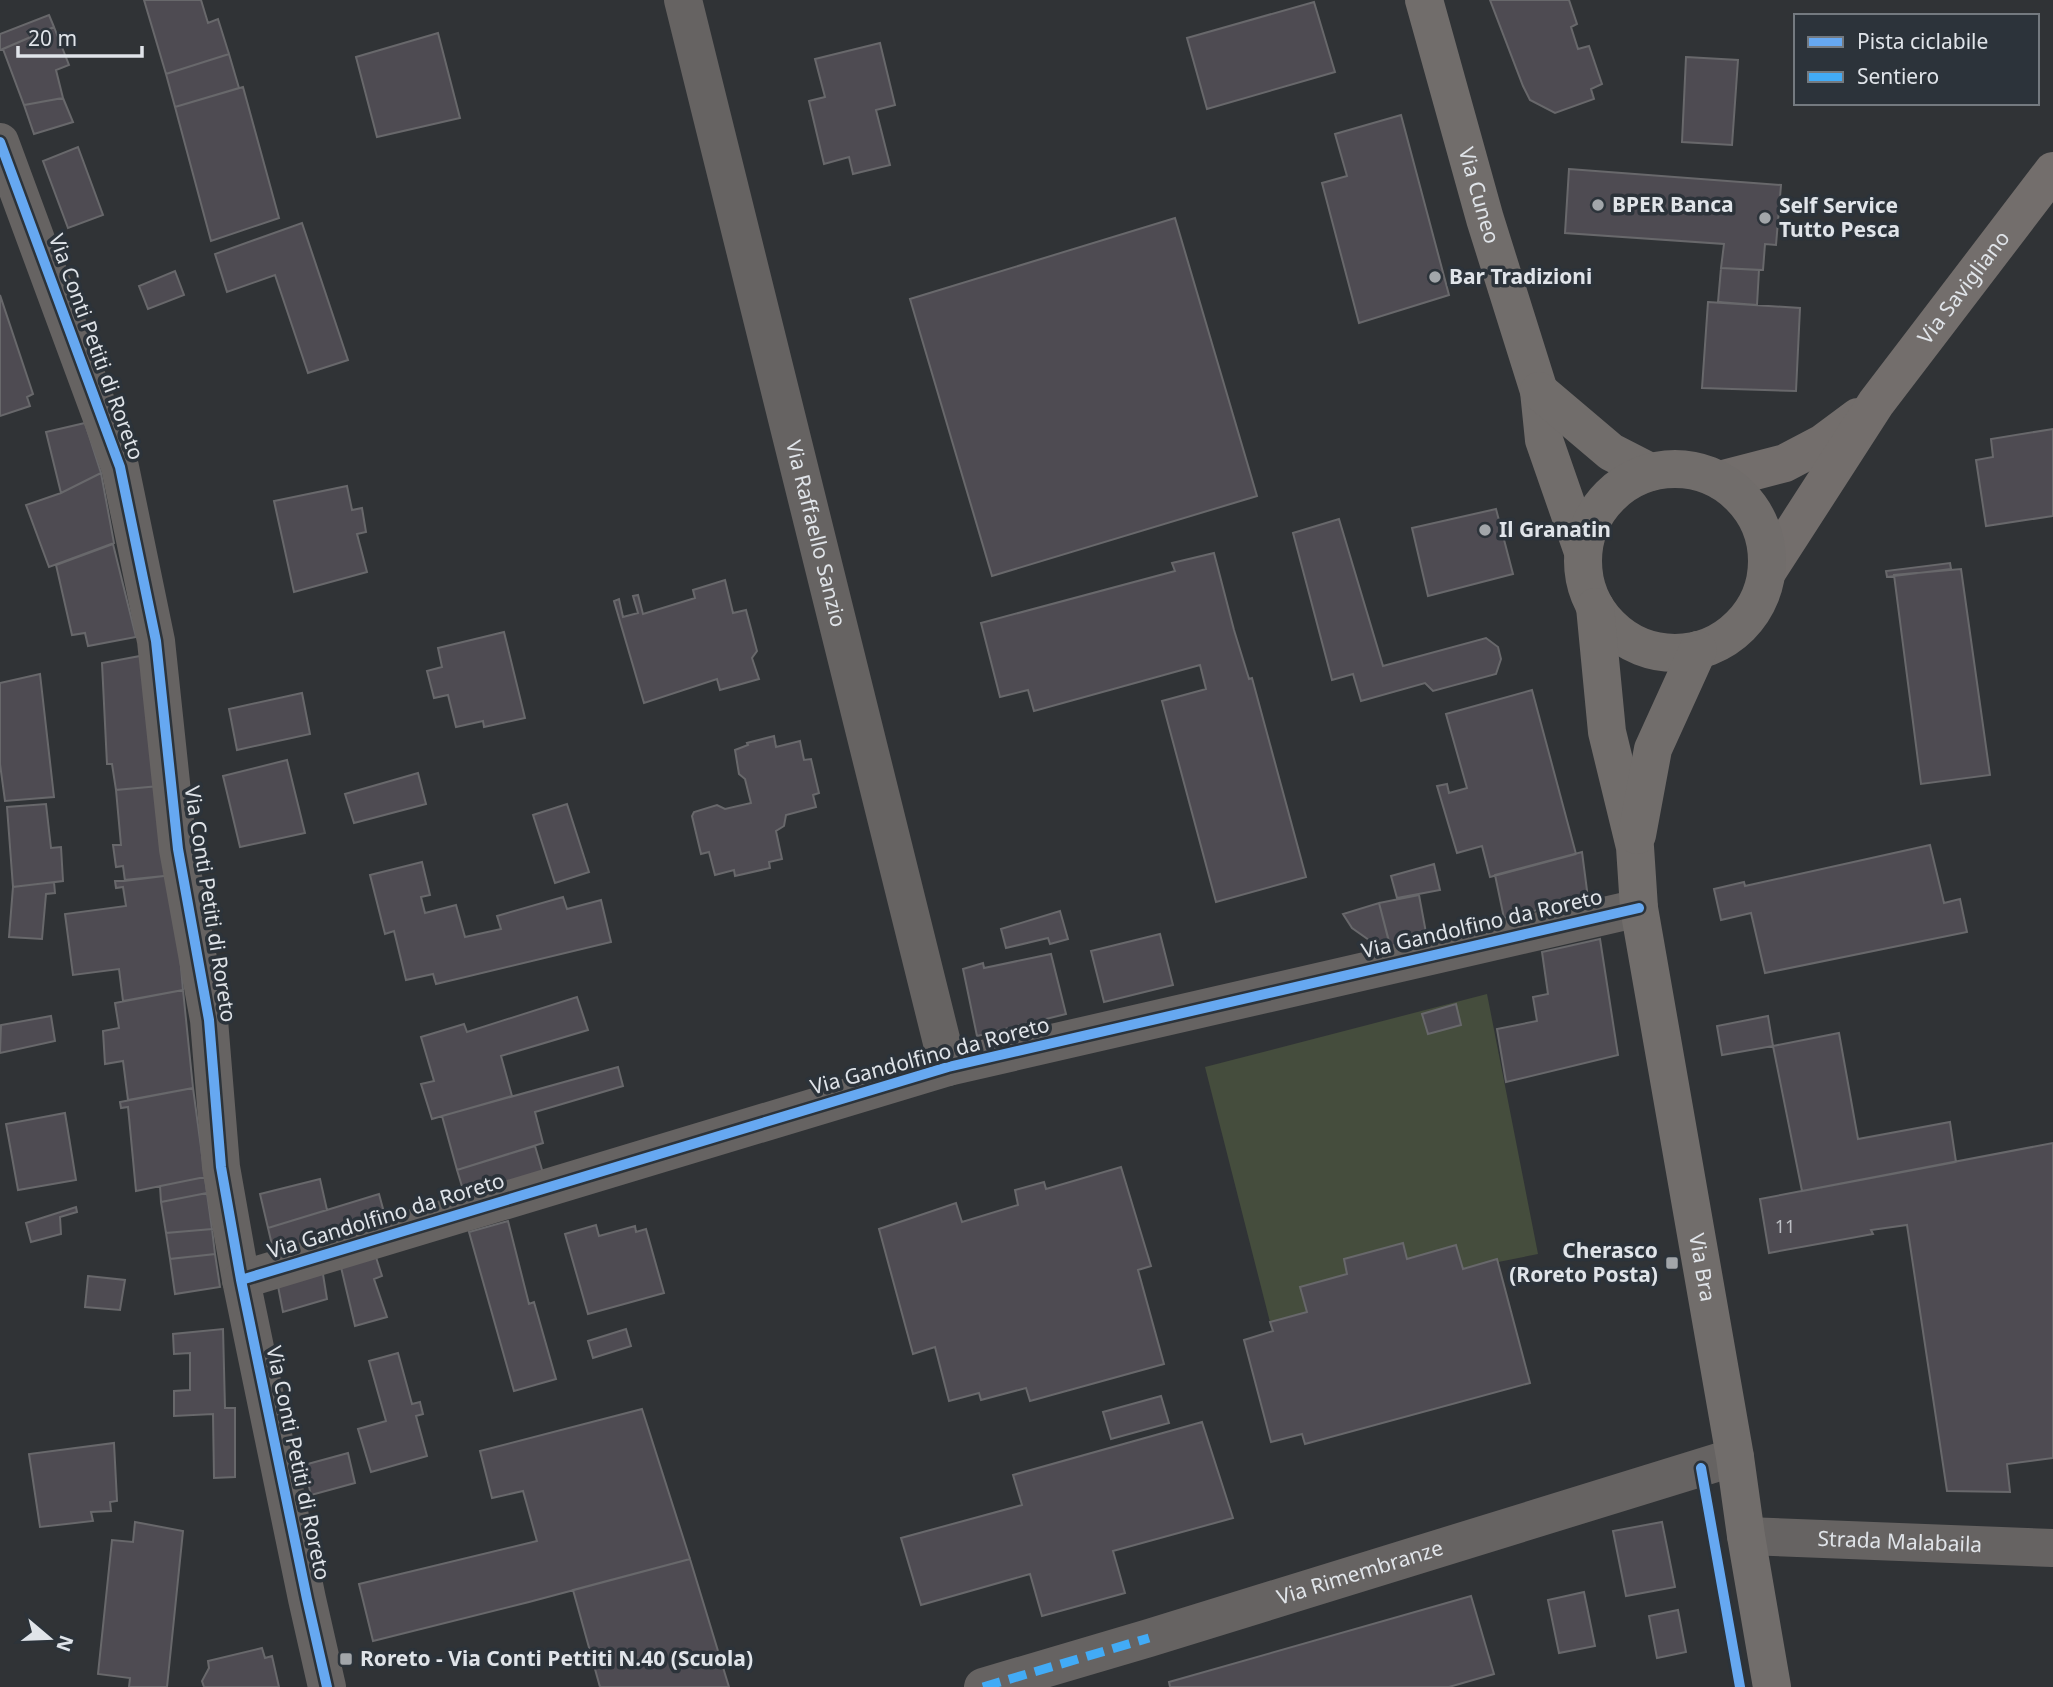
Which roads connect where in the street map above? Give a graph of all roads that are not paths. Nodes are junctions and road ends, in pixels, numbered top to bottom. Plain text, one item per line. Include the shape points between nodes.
1 (683, 0) edge
2 (1424, 0) edge
3 (0, 142) edge
4 (2053, 170) edge
5 (1539, 391) junction
6 (1876, 403) junction
7 (1650, 472) junction
8 (1720, 480) junction
9 (1583, 552) junction
10 (1767, 572) junction
11 (1595, 607) junction
12 (1698, 650) junction
13 (1635, 847) junction
14 (1639, 908) junction
15 (948, 1067) junction
16 (241, 1280) junction
17 (1735, 1457) junction
18 (1746, 1536) junction
19 (2053, 1548) edge
20 (327, 1687) edge
21 (983, 1687) edge
22 (1772, 1687) edge

1 - 15 street, Via Raffaello Sanzio
2 - 5 main road, Via Cuneo
3 - 16 street, Via Conti Petiti di Roreto via 120,467 156,641 178,849 209,1020 221,1167
4 - 6 main road, Via Savigliano
5 - 7 main road via 1611,453
5 - 9 main road, Via Cuneo via 1544,440
6 - 8 main road, Via Savigliano via 1823,443 1785,463
6 - 10 main road, Via Savigliano
7 - 8 main road via 1674,468
7 - 9 main road via 1625,483 1605,502 1590,526
8 - 10 main road via 1742,497 1757,519 1766,545
9 - 11 main road via 1585,580
10 - 12 main road via 1759,598 1744,621 1724,639
11 - 12 main road via 1614,630 1639,646 1669,653
11 - 13 main road via 1607,732
12 - 13 main road via 1653,749
13 - 14 main road, Via Bra
14 - 15 street, Via Gandolfino da Roreto
14 - 17 main road, Via Bra
15 - 16 street, Via Gandolfino da Roreto
16 - 20 street, Via Conti Petiti di Roreto
17 - 18 main road, Via Bra
17 - 21 street, Via Rimembranze
18 - 19 street, Strada Malabaila
18 - 22 main road, Via Bra

